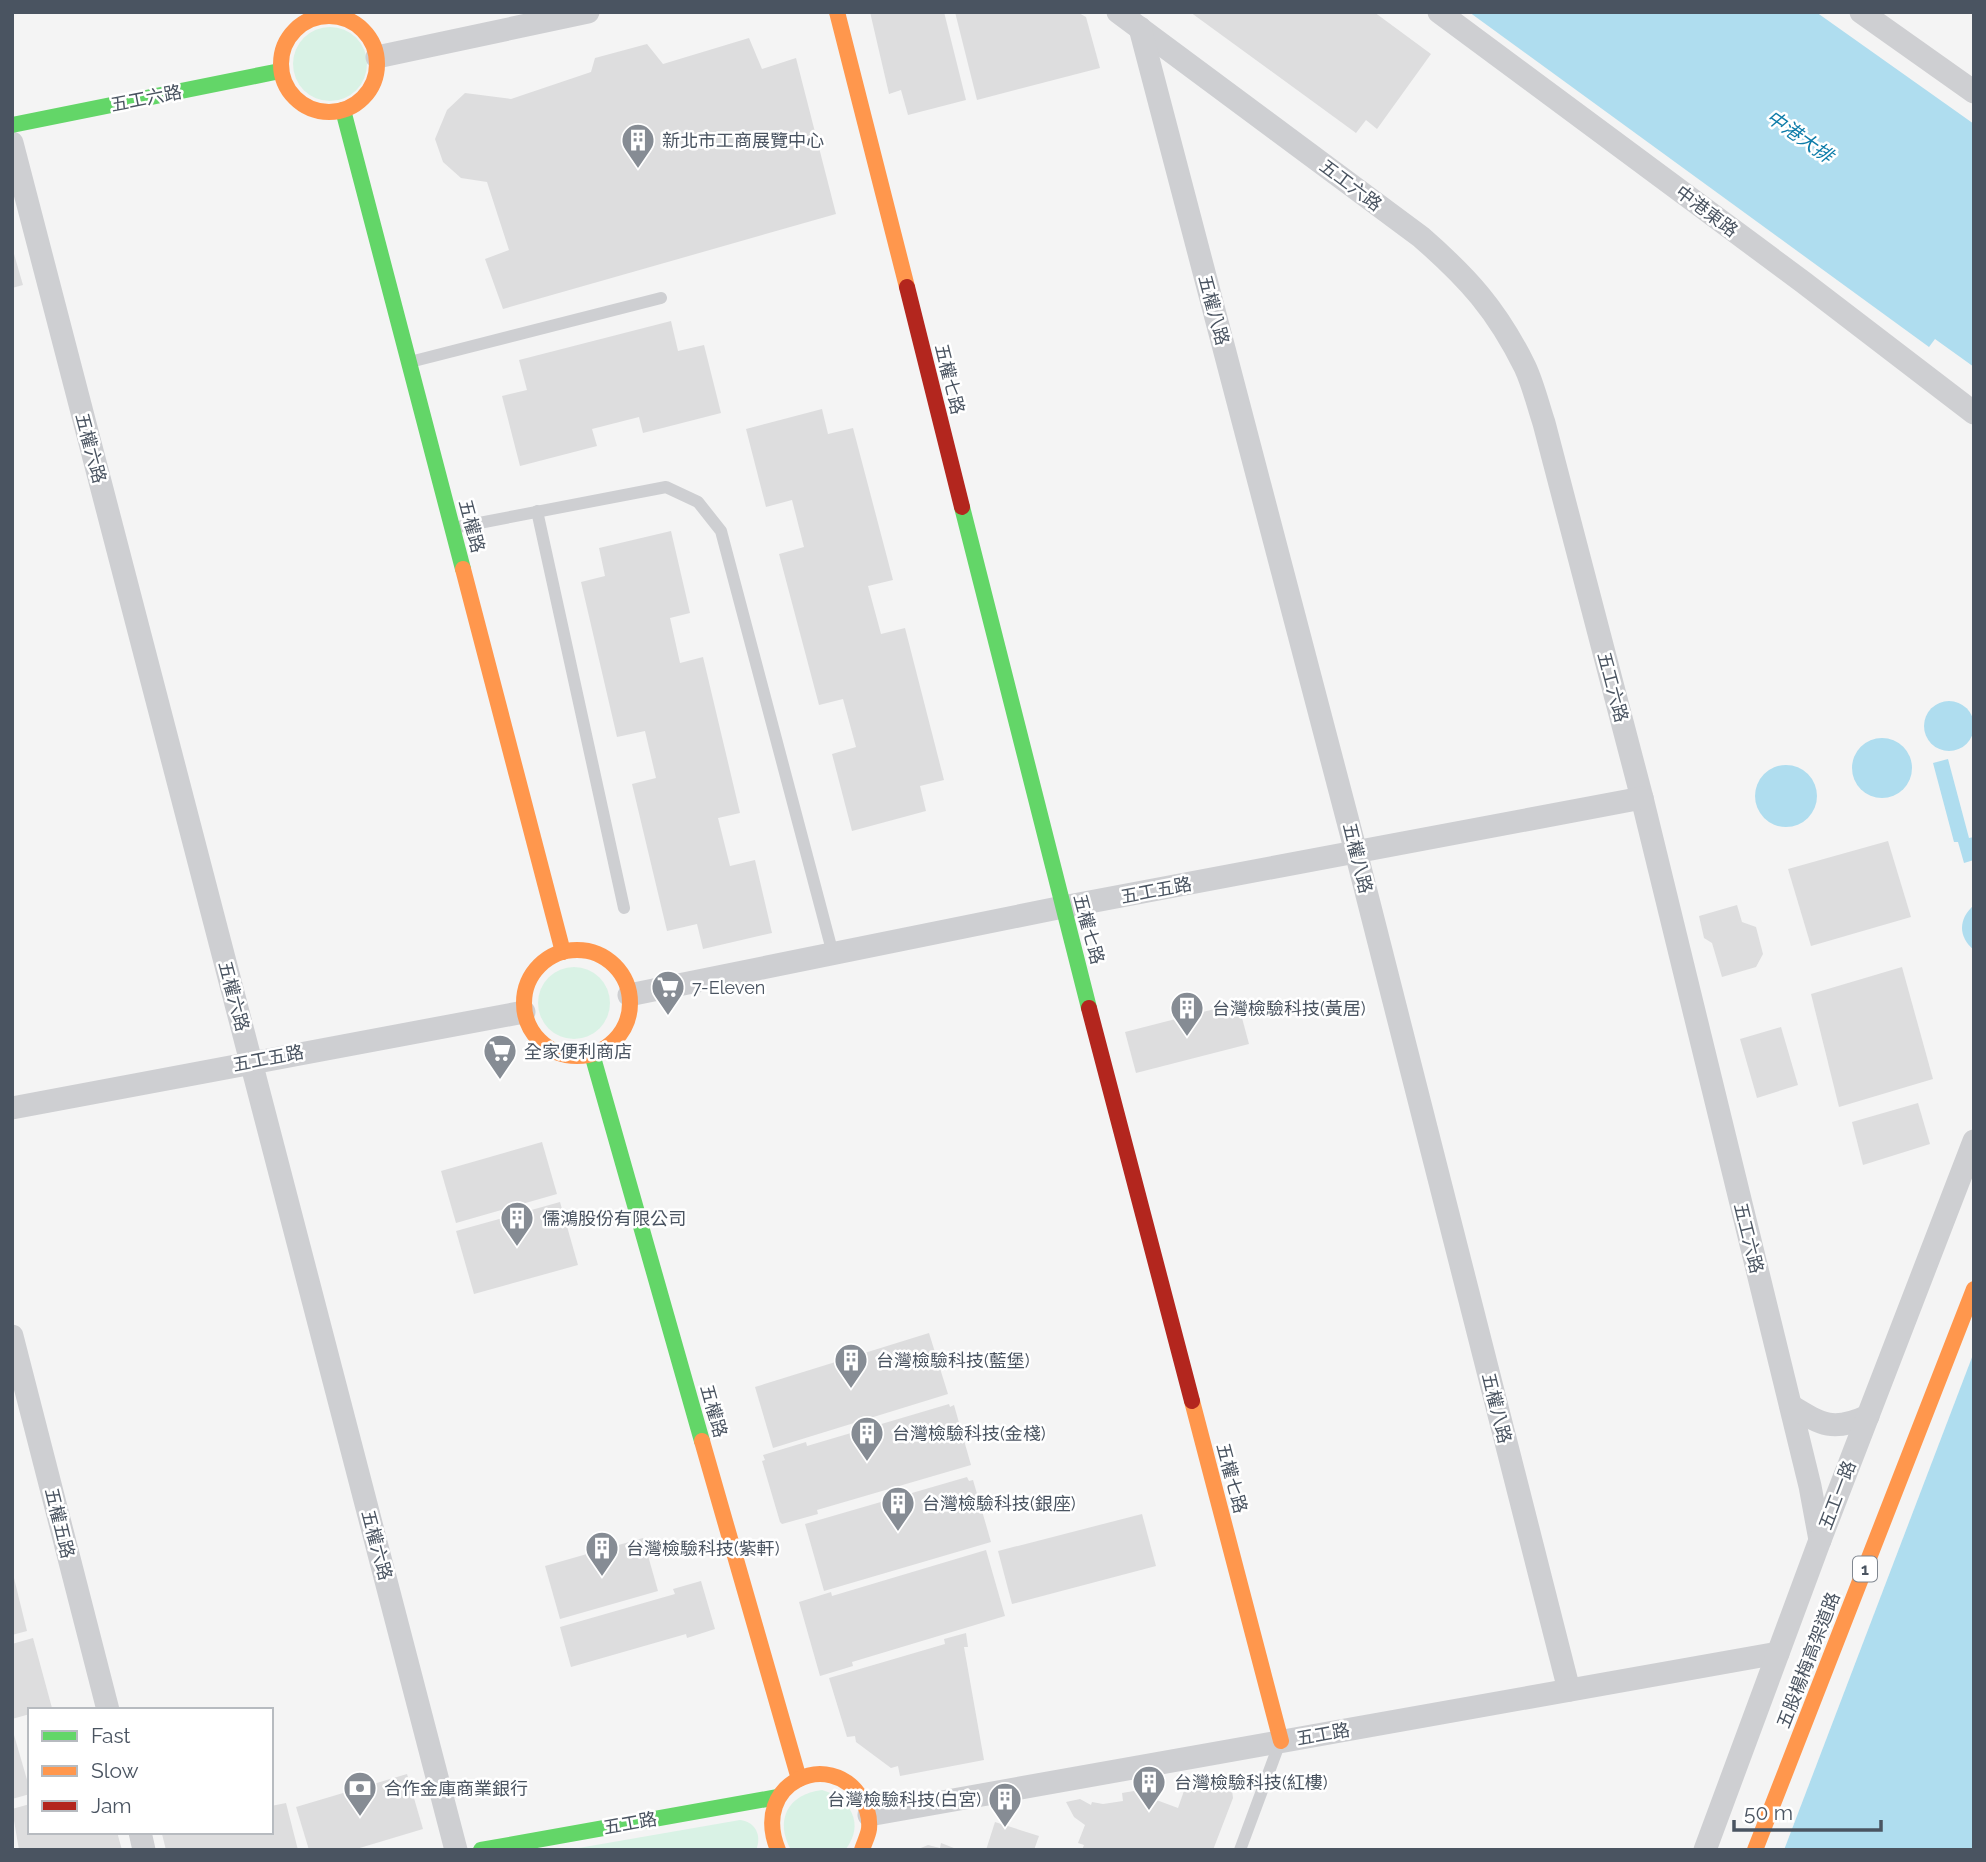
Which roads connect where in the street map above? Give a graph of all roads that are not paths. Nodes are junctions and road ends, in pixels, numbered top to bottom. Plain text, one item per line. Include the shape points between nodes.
1 (588, 12) edge
2 (837, 12) edge
3 (1118, 12) edge
4 (1439, 12) edge
5 (1861, 12) edge
6 (339, 14) edge
7 (293, 20) edge
8 (1140, 28) junction
9 (377, 57) junction
10 (280, 71) junction
11 (1974, 92) edge
12 (343, 110) junction
13 (12, 125) edge
14 (12, 143) edge
15 (661, 298) dead end
16 (409, 362) junction
17 (1974, 413) edge
18 (537, 511) junction
19 (453, 528) junction
20 (1642, 798) junction
21 (1356, 852) junction
22 (1063, 907) junction
23 (624, 908) dead end
24 (564, 952) junction
25 (832, 954) junction
26 (629, 995) junction
27 (524, 1012) junction
28 (592, 1054) junction
29 (251, 1061) junction
30 (12, 1108) edge
31 (1974, 1141) edge
32 (1974, 1289) edge
33 (12, 1336) edge
34 (1791, 1406) junction
35 (1868, 1416) junction
36 (1820, 1540) junction
37 (1778, 1653) junction
38 (1569, 1690) junction
39 (107, 1708) edge
40 (1281, 1741) junction
41 (799, 1779) junction
42 (778, 1797) junction
43 (869, 1815) junction
44 (456, 1850) edge
45 (481, 1850) edge
46 (778, 1850) edge
47 (862, 1850) edge
48 (1240, 1850) edge
49 (1705, 1850) edge
50 (1755, 1850) edge

1 - 9 street
2 - 22 main road, 五權七路
3 - 8 street, 五工六路
4 - 17 street, 中港東路
5 - 11 street
6 - 7 main road
6 - 9 main road via 369,35
7 - 10 main road via 280,56
8 - 20 street, 五工六路 via 1421,237 1464,275 1499,319 1526,369 1544,423
8 - 21 street, 五權八路
9 - 12 main road via 376,76 369,89 358,103
10 - 12 main road via 285,85 304,106 316,112
10 - 13 main road, 五工六路
12 - 16 main road, 五權路
14 - 29 street, 五權六路
15 - 16 lane
16 - 19 main road, 五權路
18 - 19 lane
18 - 23 lane
18 - 25 lane via 666,487 698,502 721,531
19 - 24 main road, 五權路
20 - 21 street, 五工五路
20 - 34 street, 五工六路
21 - 22 street, 五工五路
21 - 38 street, 五權八路
22 - 25 street, 五工五路
22 - 40 main road, 五權七路
24 - 26 main road via 593,952 606,958 618,968
24 - 27 main road via 549,958 533,975 524,996
25 - 26 street, 五工五路
26 - 28 main road via 625,1024 617,1037
27 - 28 main road via 528,1026 548,1048 570,1056
27 - 29 street, 五工五路
28 - 41 main road, 五權路
29 - 30 street, 五工五路
29 - 44 street, 五權六路
31 - 35 street, 五工一路
32 - 50 main road, 五股楊梅高架道路 / 1
33 - 39 street, 五權五路
34 - 35 street via 1830,1426
34 - 36 street, 五工六路
35 - 36 street, 五工一路
36 - 37 street, 五工一路
37 - 38 street, 五工路
37 - 49 street, 五工一路
38 - 40 street, 五工路
40 - 43 street, 五工路
40 - 48 lane
41 - 42 main road
41 - 43 main road via 824,1774 849,1783
42 - 45 main road, 五工路
42 - 46 main road via 770,1824
43 - 47 main road via 870,1828

